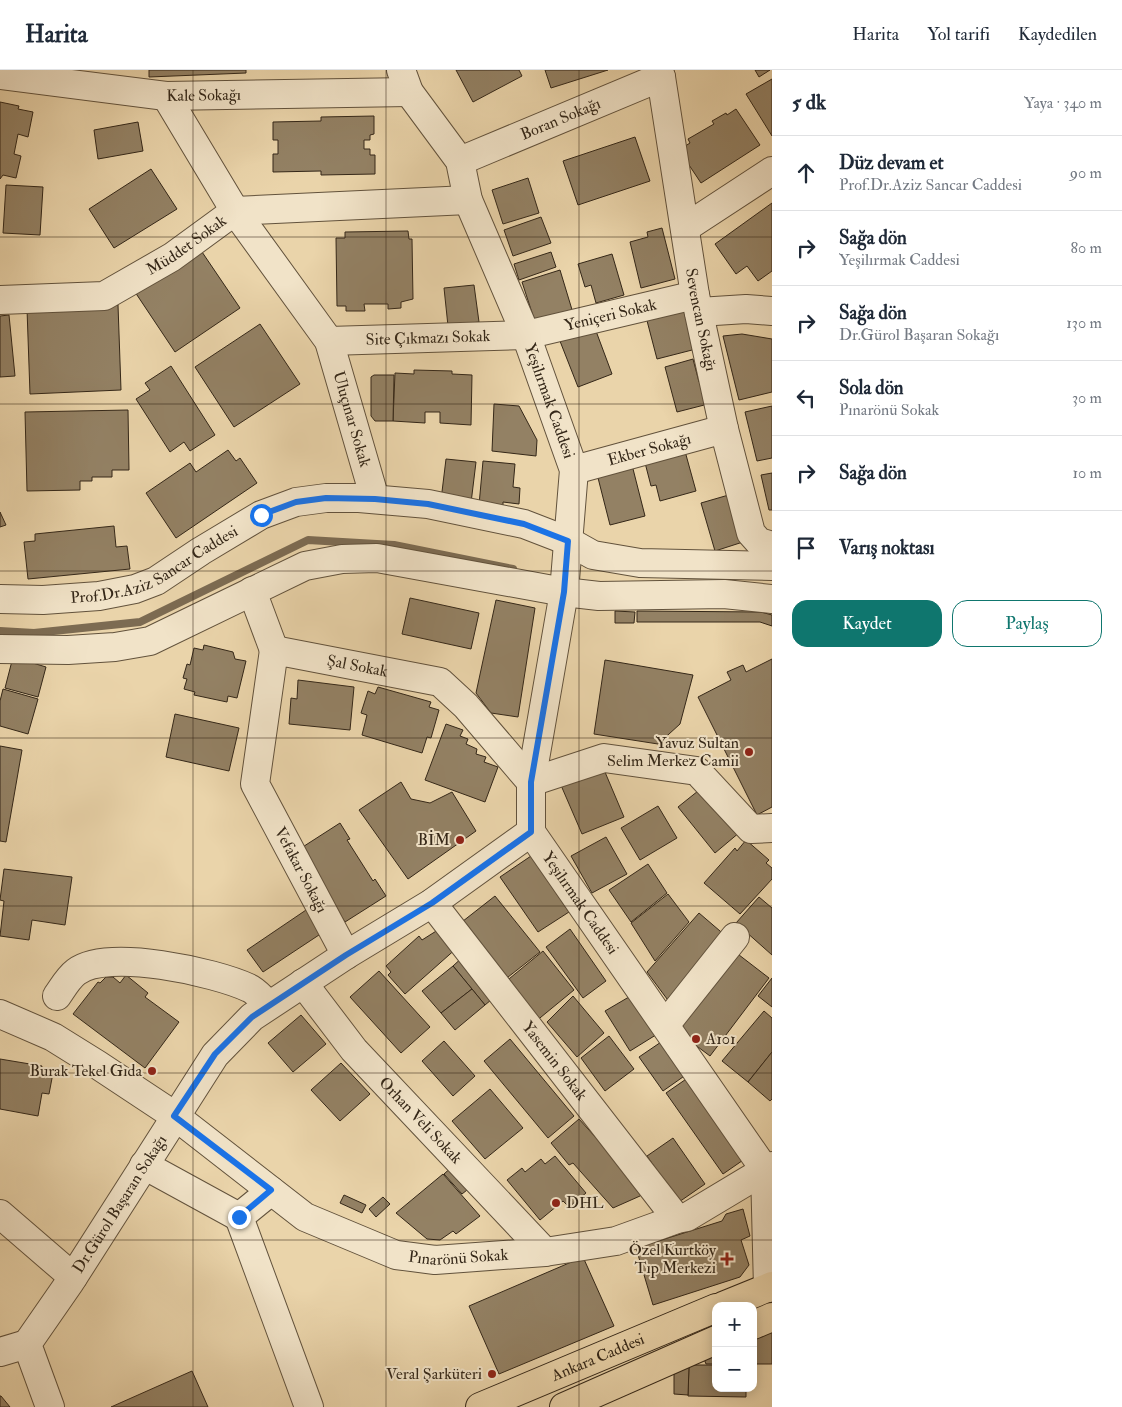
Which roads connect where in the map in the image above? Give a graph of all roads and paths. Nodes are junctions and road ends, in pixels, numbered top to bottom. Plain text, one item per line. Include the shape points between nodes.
1 (663, 74) edge
2 (0, 75) edge
3 (405, 81) edge
4 (166, 96) junction
5 (460, 161) junction
6 (772, 170) edge
7 (468, 200) junction
8 (235, 211) junction
9 (685, 228) junction
10 (0, 300) edge
11 (697, 304) junction
12 (772, 311) edge
13 (526, 335) junction
14 (329, 341) junction
15 (724, 429) junction
16 (574, 470) junction
17 (375, 499) junction
18 (568, 541) junction
19 (772, 546) edge
20 (772, 566) edge
21 (252, 591) junction
22 (564, 592) junction
23 (0, 599) edge
24 (772, 599) edge
25 (0, 649) edge
26 (274, 650) junction
27 (531, 782) junction
28 (772, 828) edge
29 (531, 832) junction
30 (432, 903) junction
31 (735, 937) dead end
32 (346, 955) junction
33 (303, 983) junction
34 (56, 996) dead end
35 (270, 1005) junction
36 (0, 1014) edge
37 (666, 1024) junction
38 (174, 1116) junction
39 (144, 1165) junction
40 (768, 1168) edge
41 (271, 1190) junction
42 (0, 1214) edge
43 (239, 1217) junction
44 (677, 1219) junction
45 (544, 1252) junction
46 (73, 1277) junction
47 (770, 1287) edge
48 (732, 1302) edge
49 (712, 1310) edge
50 (772, 1317) edge
51 (757, 1323) edge
52 (712, 1342) edge
53 (27, 1344) junction
54 (0, 1352) edge
55 (592, 1400) edge
56 (50, 1407) edge
57 (309, 1407) edge
58 (480, 1407) edge
59 (564, 1407) edge

1 - 5 street, Boran Sokağı
1 - 9 street, Sevencan Sokağı
2 - 4 street, Kale Sokağı
3 - 4 street, Kale Sokağı
3 - 5 street, Yeşilırmak Caddesi
4 - 8 street, Uluçınar Sokak
5 - 7 street, Yeşilırmak Caddesi
6 - 9 street
7 - 8 street, Müddet Sokak
7 - 13 street, Yeşilırmak Caddesi
8 - 10 street, Müddet Sokak via 172,257 104,296
8 - 14 street, Uluçınar Sokak
9 - 11 street, Sevencan Sokağı
11 - 12 street, Yeniçeri Sokak
11 - 13 street, Yeniçeri Sokak
11 - 15 street, Sevencan Sokağı
13 - 14 street, Site Çıkmazı Sokak
13 - 16 street, Yeşilırmak Caddesi
14 - 17 street, Uluçınar Sokak
15 - 16 street, Ekber Sokağı
15 - 19 street, Sevencan Sokağı via 751,533 759,542
16 - 18 street, Yeşilırmak Caddesi
17 - 18 street, Prof.Dr.Aziz Sancar Caddesi via 428,504 524,524
17 - 23 street, Prof.Dr.Aziz Sancar Caddesi via 326,498 296,502 261,515 156,581 135,590 43,600
18 - 20 street, Prof.Dr.Aziz Sancar Caddesi via 593,555 640,563
18 - 22 street, Yeşilırmak Caddesi
21 - 22 street via 305,566 342,559 377,558
21 - 25 street via 150,641 68,650
21 - 26 street
22 - 24 street via 599,596 724,594
22 - 27 street, Yeşilırmak Caddesi
26 - 27 street, Şal Sokak via 440,682 466,706
26 - 32 street, Vefakar Sokağı via 255,784
27 - 28 street via 604,758 697,771 751,829
27 - 29 street, Yeşilırmak Caddesi
29 - 30 street, Dr.Gürol Başaran Sokağı
29 - 37 street, Yeşilırmak Caddesi
30 - 32 street, Dr.Gürol Başaran Sokağı
30 - 44 street, Yasemin Sokak
31 - 37 street
32 - 33 street, Dr.Gürol Başaran Sokağı
33 - 35 street, Dr.Gürol Başaran Sokağı
33 - 45 street, Orhan Veli Sokak via 354,1050
34 - 35 street via 76,972 89,966 108,962 143,963 200,973 250,988
35 - 38 street, Dr.Gürol Başaran Sokağı via 252,1017 215,1054
36 - 38 street, Pınarönü Sokak via 54,1037
37 - 40 street, Yeşilırmak Caddesi
38 - 39 street, Dr.Gürol Başaran Sokağı
38 - 41 street, Pınarönü Sokak
39 - 43 street
39 - 46 street, Dr.Gürol Başaran Sokağı
40 - 44 street, Pınarönü Sokak via 687,1217
40 - 47 street
41 - 43 street
41 - 45 street, Pınarönü Sokak via 305,1216 396,1255 436,1260
42 - 46 street
43 - 57 street
44 - 45 street, Pınarönü Sokak via 616,1241
46 - 53 street, Dr.Gürol Başaran Sokağı
47 - 48 main road
49 - 58 main road, Ankara Caddesi
50 - 51 main road
52 - 55 main road, Ankara Caddesi
53 - 54 street
53 - 56 street
55 - 59 main road, Ankara Caddesi

